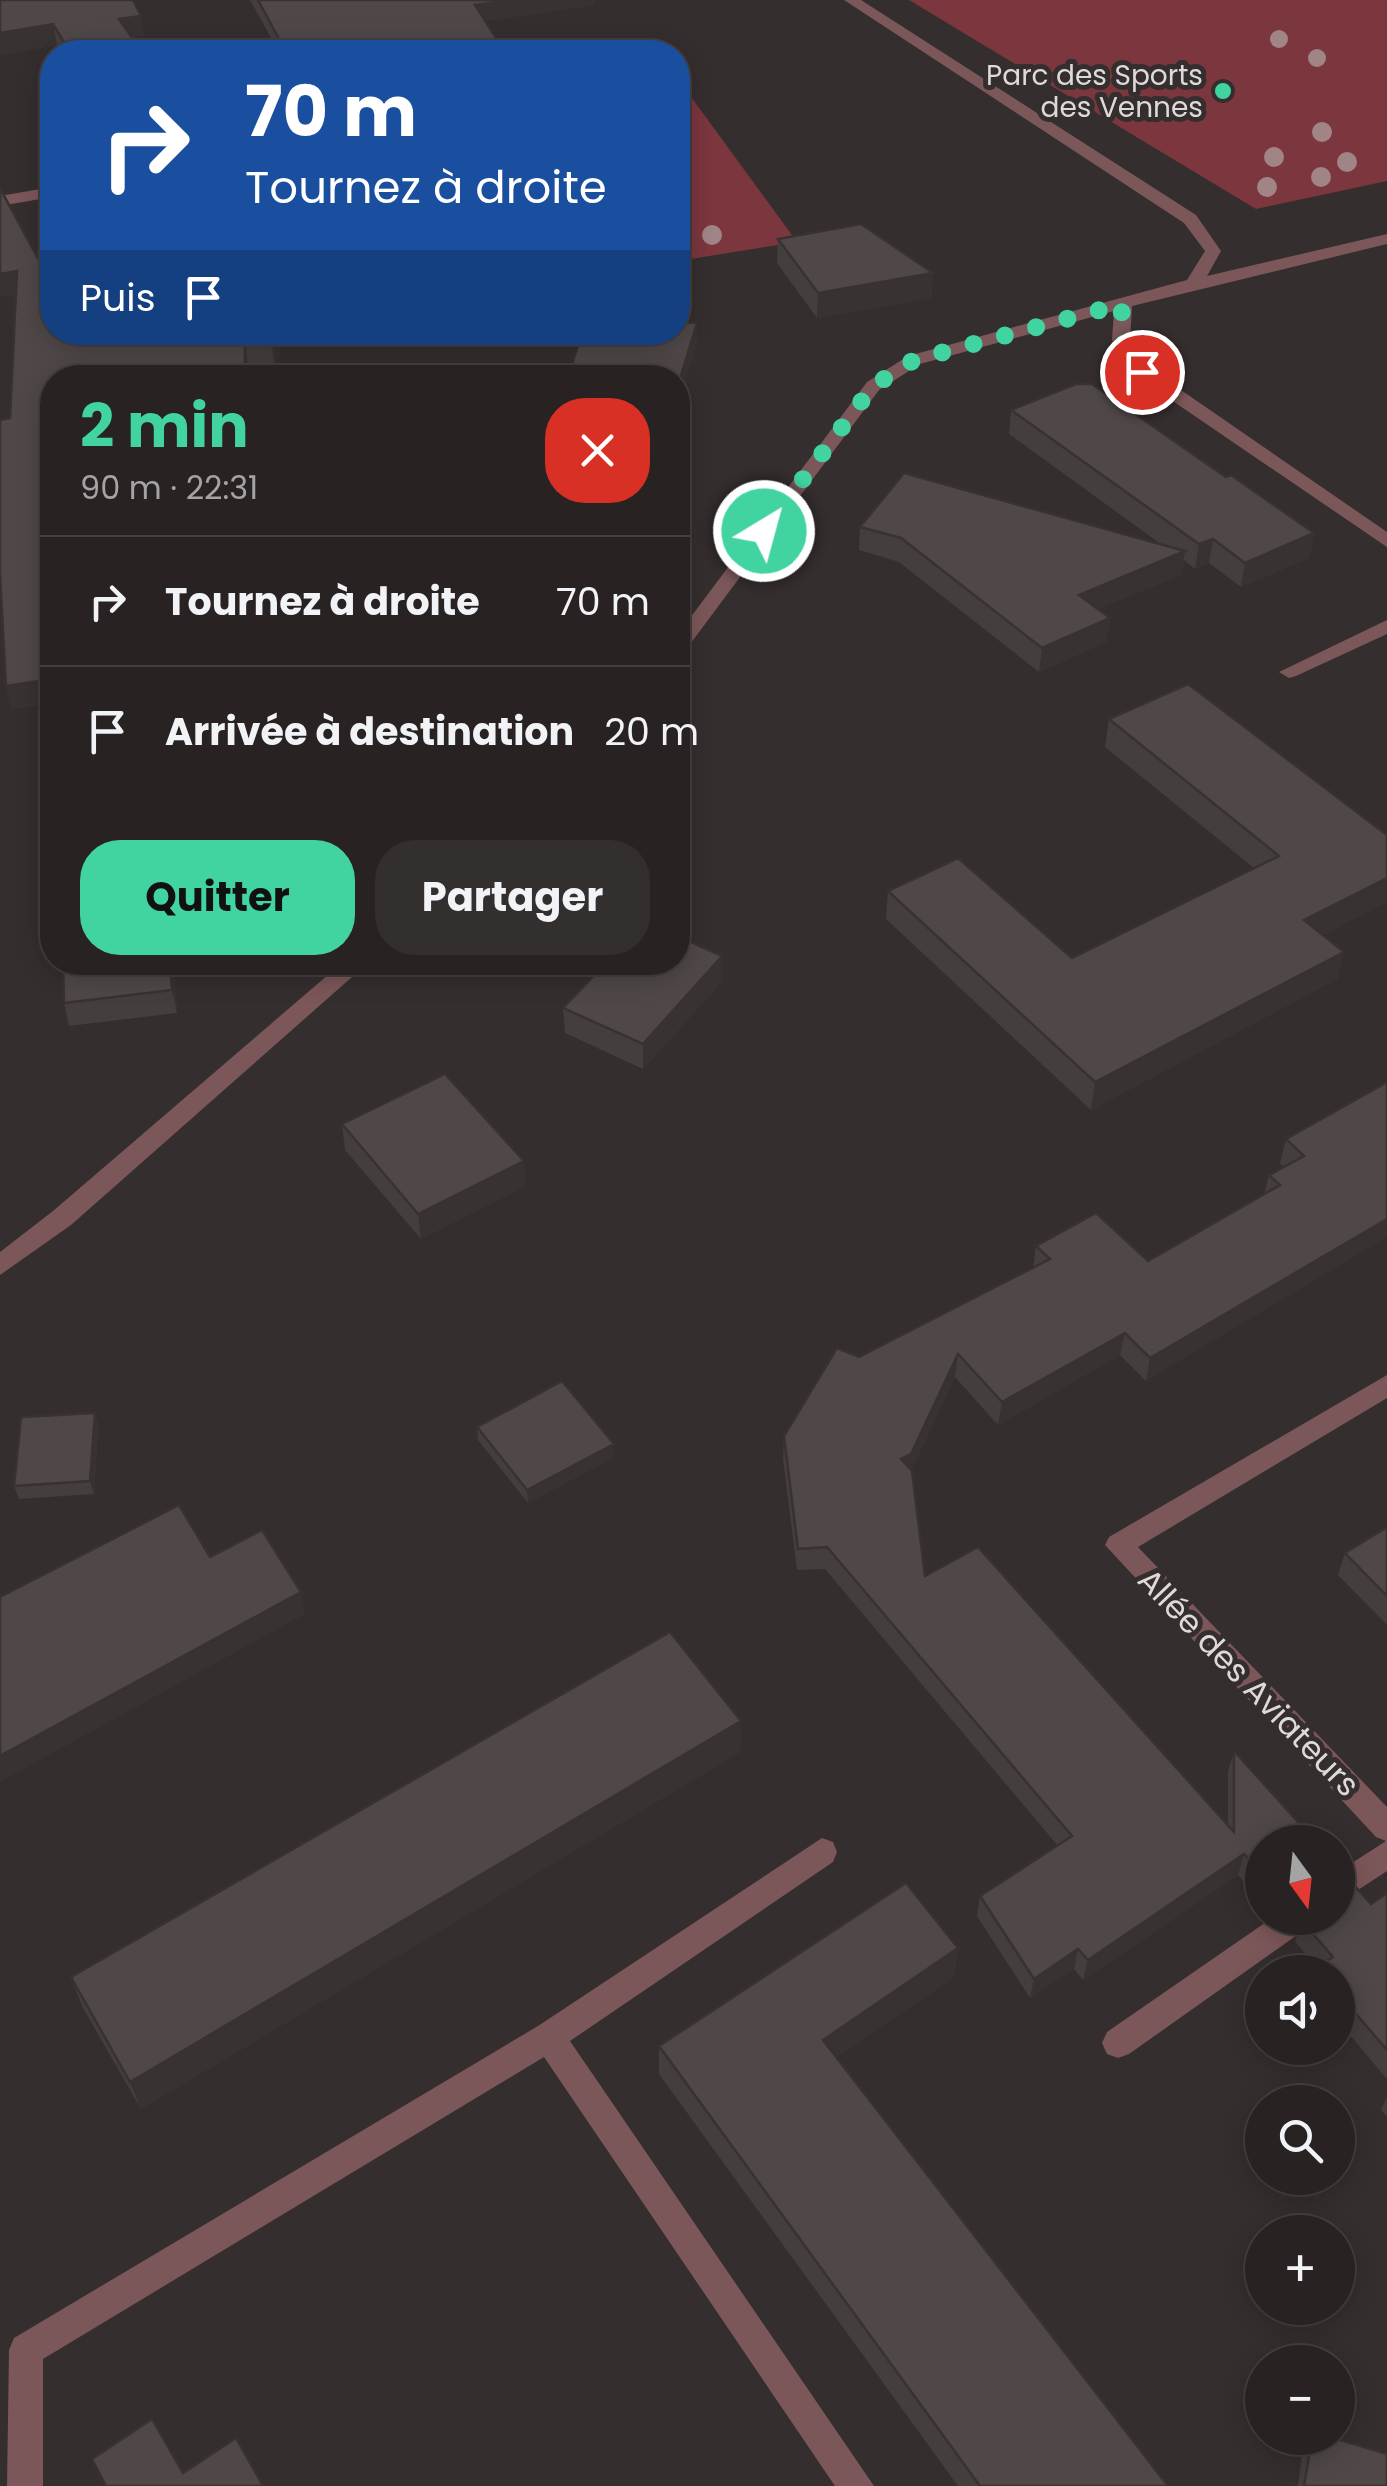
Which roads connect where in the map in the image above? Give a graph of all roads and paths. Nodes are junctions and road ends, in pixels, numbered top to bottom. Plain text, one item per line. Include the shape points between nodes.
1 (851, 0) edge
2 (40, 194) edge
3 (0, 200) edge
4 (1387, 239) edge
5 (1194, 284) junction
6 (1122, 304) junction
7 (1387, 541) edge
8 (1387, 626) edge
9 (690, 631) edge
10 (1289, 672) dead end
11 (343, 975) edge
12 (0, 1265) edge
13 (1387, 1385) edge
14 (1387, 1828) edge
15 (822, 1852) dead end
16 (1387, 1854) edge
17 (1355, 1876) edge
18 (1272, 1935) edge
19 (549, 2037) junction
20 (1118, 2043) dead end
21 (25, 2486) edge
22 (856, 2486) edge

1 - 5 street via 1190,219 1213,250
2 - 3 street
4 - 5 street
5 - 6 street
6 - 7 street via 1121,340 1142,372
6 - 9 street via 914,360 873,386
8 - 10 street
11 - 12 street
13 - 14 street, Allée des Aviateurs via 1119,1545
15 - 19 street
16 - 17 street
18 - 20 street
19 - 21 street via 26,2350
19 - 22 street

